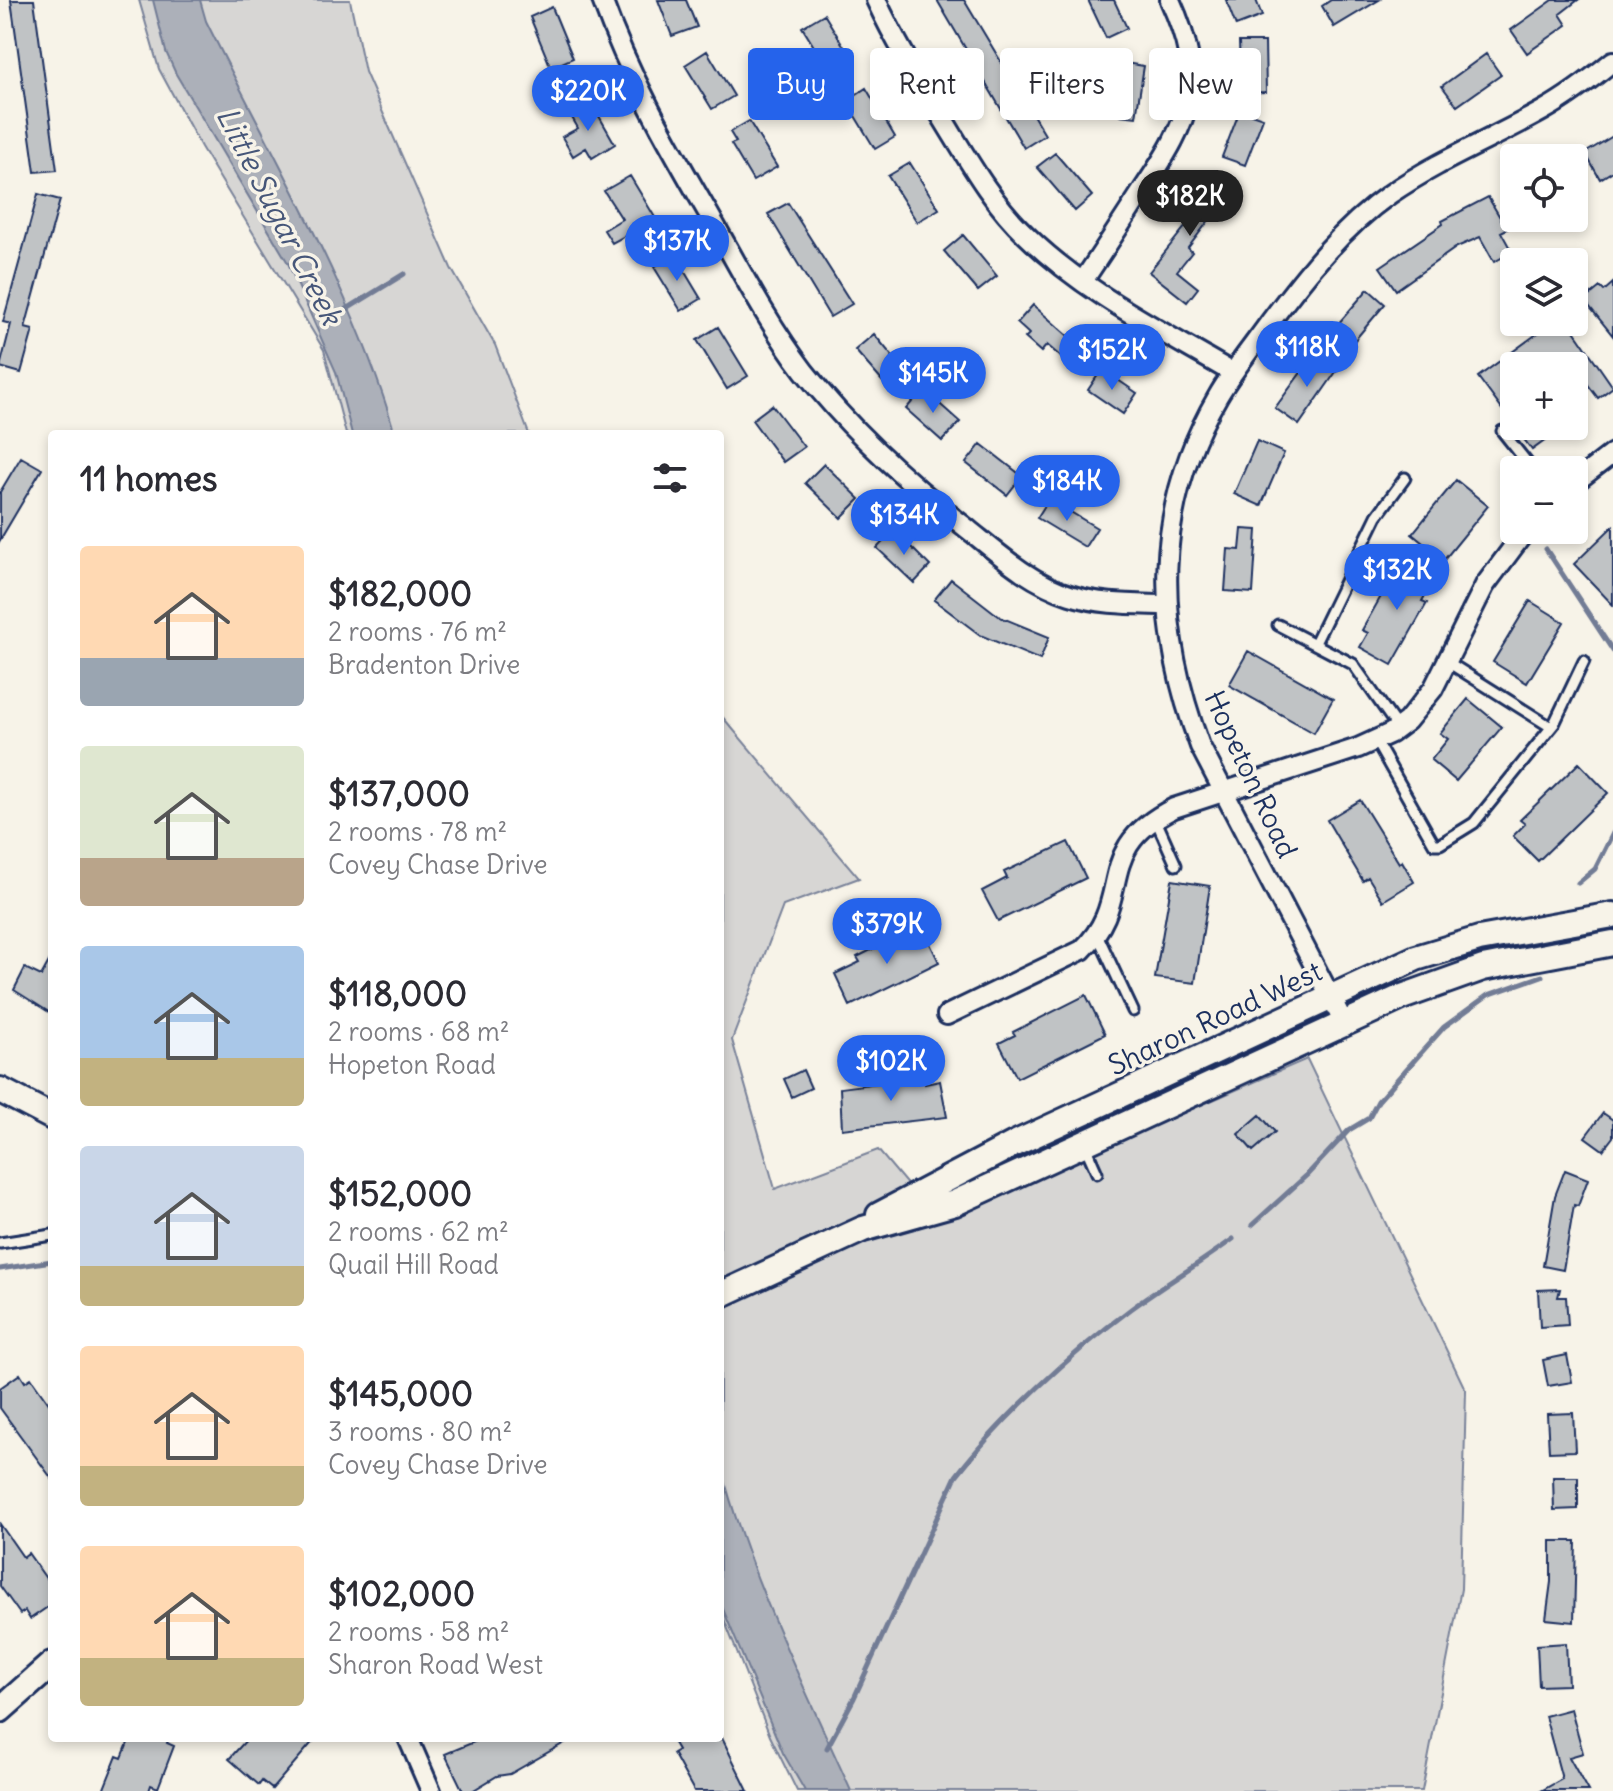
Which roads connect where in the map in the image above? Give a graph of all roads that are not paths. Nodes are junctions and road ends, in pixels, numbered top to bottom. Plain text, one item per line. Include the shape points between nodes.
1 (602, 0) edge
2 (876, 0) edge
3 (1170, 0) edge
4 (1613, 61) edge
5 (1083, 281) junction
6 (1233, 373) junction
7 (1509, 440) edge
8 (1522, 456) edge
9 (1610, 462) edge
10 (1588, 475) edge
11 (1405, 478) dead end
12 (1516, 544) edge
13 (1166, 605) junction
14 (1278, 625) dead end
15 (1315, 643) junction
16 (1446, 661) junction
17 (1584, 661) dead end
18 (1551, 727) junction
19 (1398, 728) junction
20 (1375, 740) junction
21 (1223, 792) junction
22 (1155, 818) junction
23 (1176, 865) dead end
24 (1613, 915) edge
25 (1097, 934) junction
26 (1613, 943) edge
27 (1333, 997) junction
28 (1133, 1011) dead end
29 (947, 1015) dead end
30 (1344, 1023) junction
31 (0, 1090) edge
32 (48, 1115) edge
33 (1084, 1143) junction
34 (1097, 1173) dead end
35 (863, 1229) junction
36 (48, 1236) edge
37 (0, 1243) edge
38 (727, 1292) edge
39 (48, 1668) edge
40 (0, 1710) edge
41 (410, 1742) edge
42 (431, 1791) edge

1 - 13 street via 666,141 761,305 839,412 919,491 1033,578 1097,601
2 - 5 street via 998,203 1027,236
3 - 5 street via 1189,56 1186,112 1175,143
4 - 6 street, Hopeton Road via 1544,110 1427,169 1368,212 1301,280
5 - 6 street
6 - 13 street, Hopeton Road via 1184,473 1173,517
7 - 8 lane
9 - 10 street
11 - 15 lane via 1377,516
12 - 16 street via 1485,585
13 - 21 street, Hopeton Road via 1184,704
14 - 15 lane
15 - 19 lane via 1353,664
16 - 18 lane
16 - 19 street via 1425,700
17 - 18 lane
18 - 20 lane via 1474,823 1440,844 1434,844
19 - 20 street
20 - 21 street
21 - 22 street
21 - 27 street, Hopeton Road
22 - 23 lane
22 - 25 street via 1138,831 1121,856 1108,914
24 - 27 main road, Sharon Road West via 1454,946
25 - 28 lane
25 - 29 street via 1071,956
26 - 30 main road, Sharon Road West via 1483,968
27 - 30 street, Hopeton Road
27 - 35 main road, Sharon Road West via 1014,1144 882,1212
30 - 33 main road, Sharon Road West
31 - 32 main road
33 - 34 lane
33 - 35 main road, Sharon Road West via 955,1203
35 - 38 main road, Sharon Road West
36 - 37 lane
39 - 40 main road
41 - 42 street

